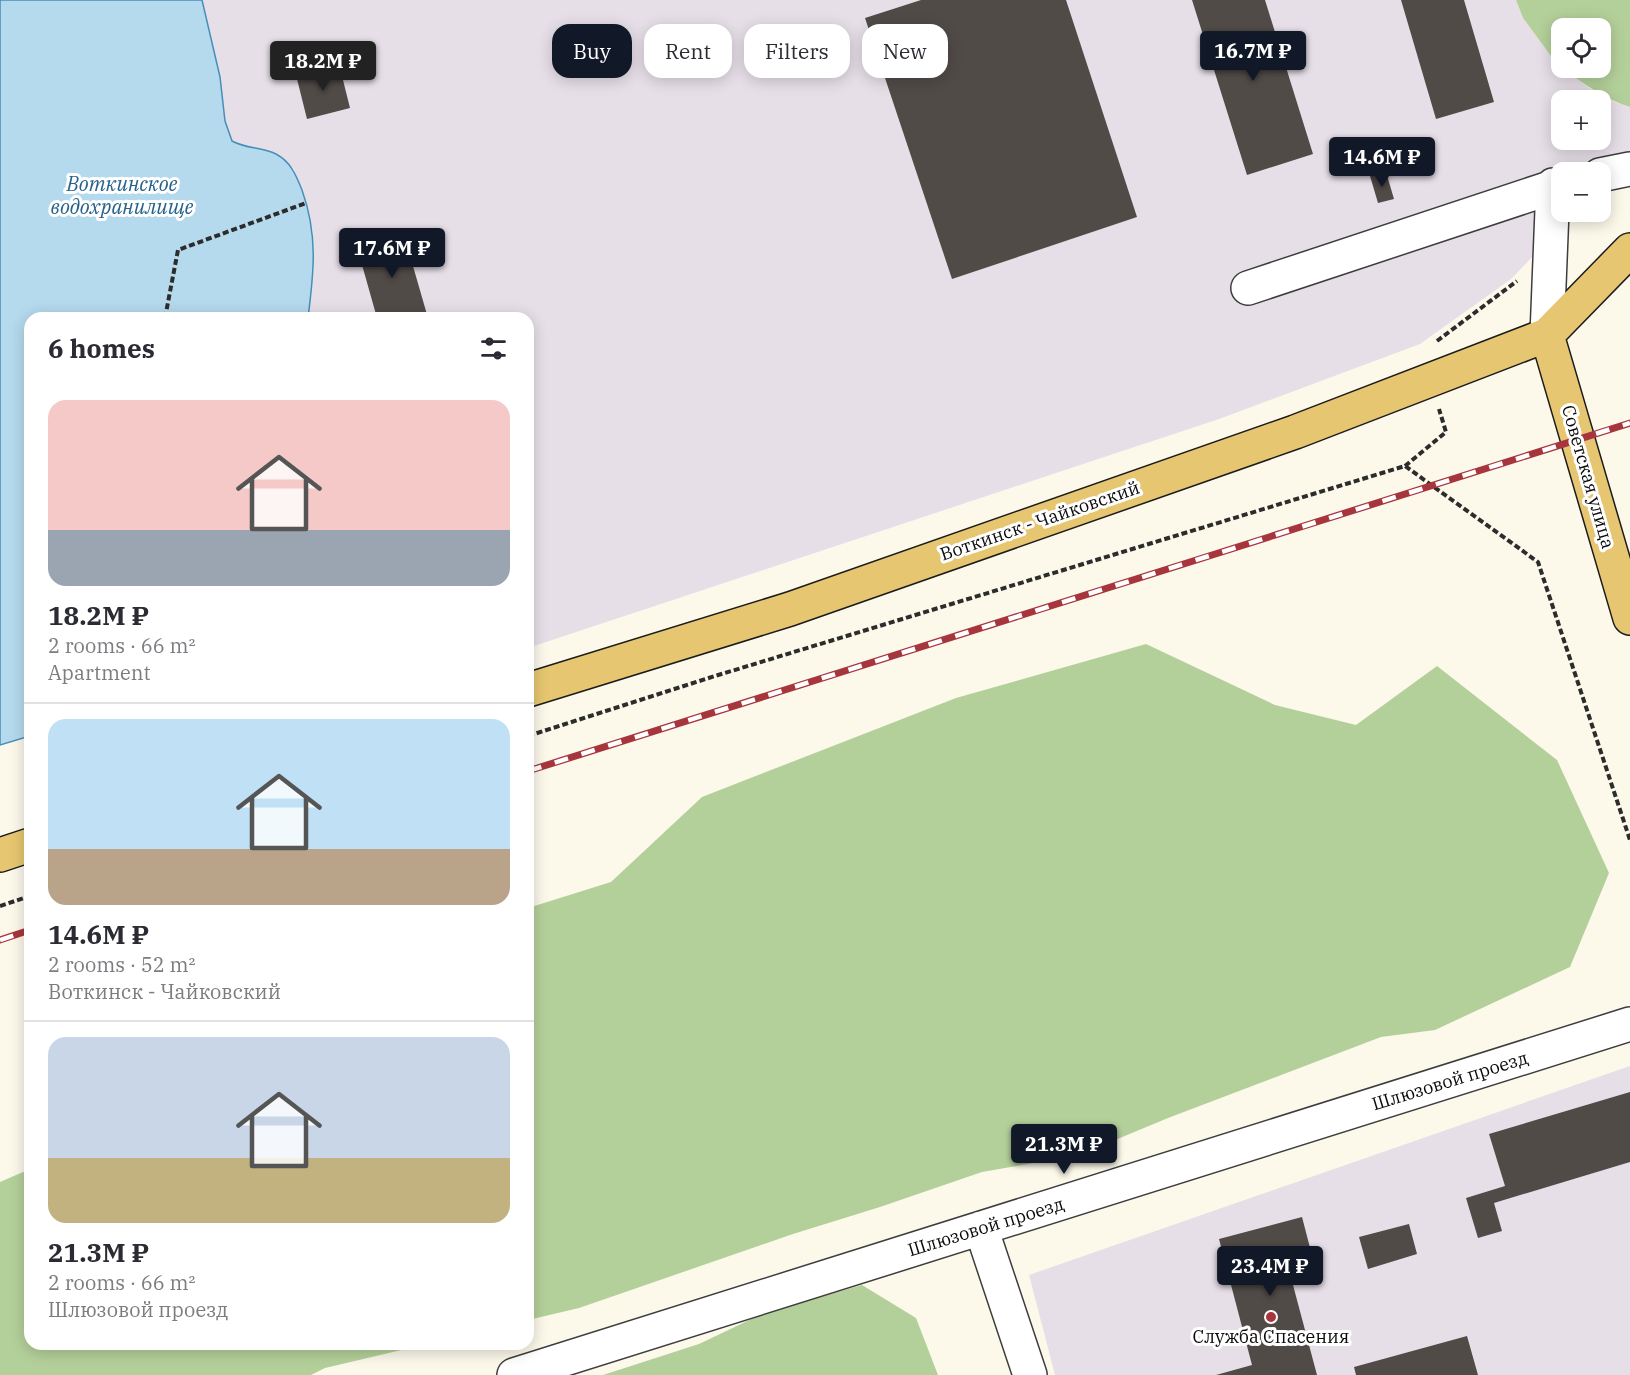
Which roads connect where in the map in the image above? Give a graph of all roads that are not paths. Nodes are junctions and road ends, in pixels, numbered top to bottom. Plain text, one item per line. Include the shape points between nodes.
1 (1630, 169) edge
2 (1611, 173) edge
3 (1551, 186) edge
4 (1554, 222) edge
5 (1630, 250) edge
6 (1248, 288) dead end
7 (1547, 335) junction
8 (1630, 618) edge
9 (534, 688) edge
10 (24, 847) edge
11 (0, 855) edge
12 (1630, 1024) edge
13 (981, 1228) junction
14 (513, 1375) edge
15 (1030, 1375) edge

1 - 2 street
3 - 6 street
4 - 7 street
5 - 7 main road
7 - 8 main road, Советская улица
7 - 9 main road, Воткинск - Чайковский via 1295,432 790,609
10 - 11 main road
12 - 13 street, Шлюзовой проезд
13 - 14 street, Шлюзовой проезд
13 - 15 street

